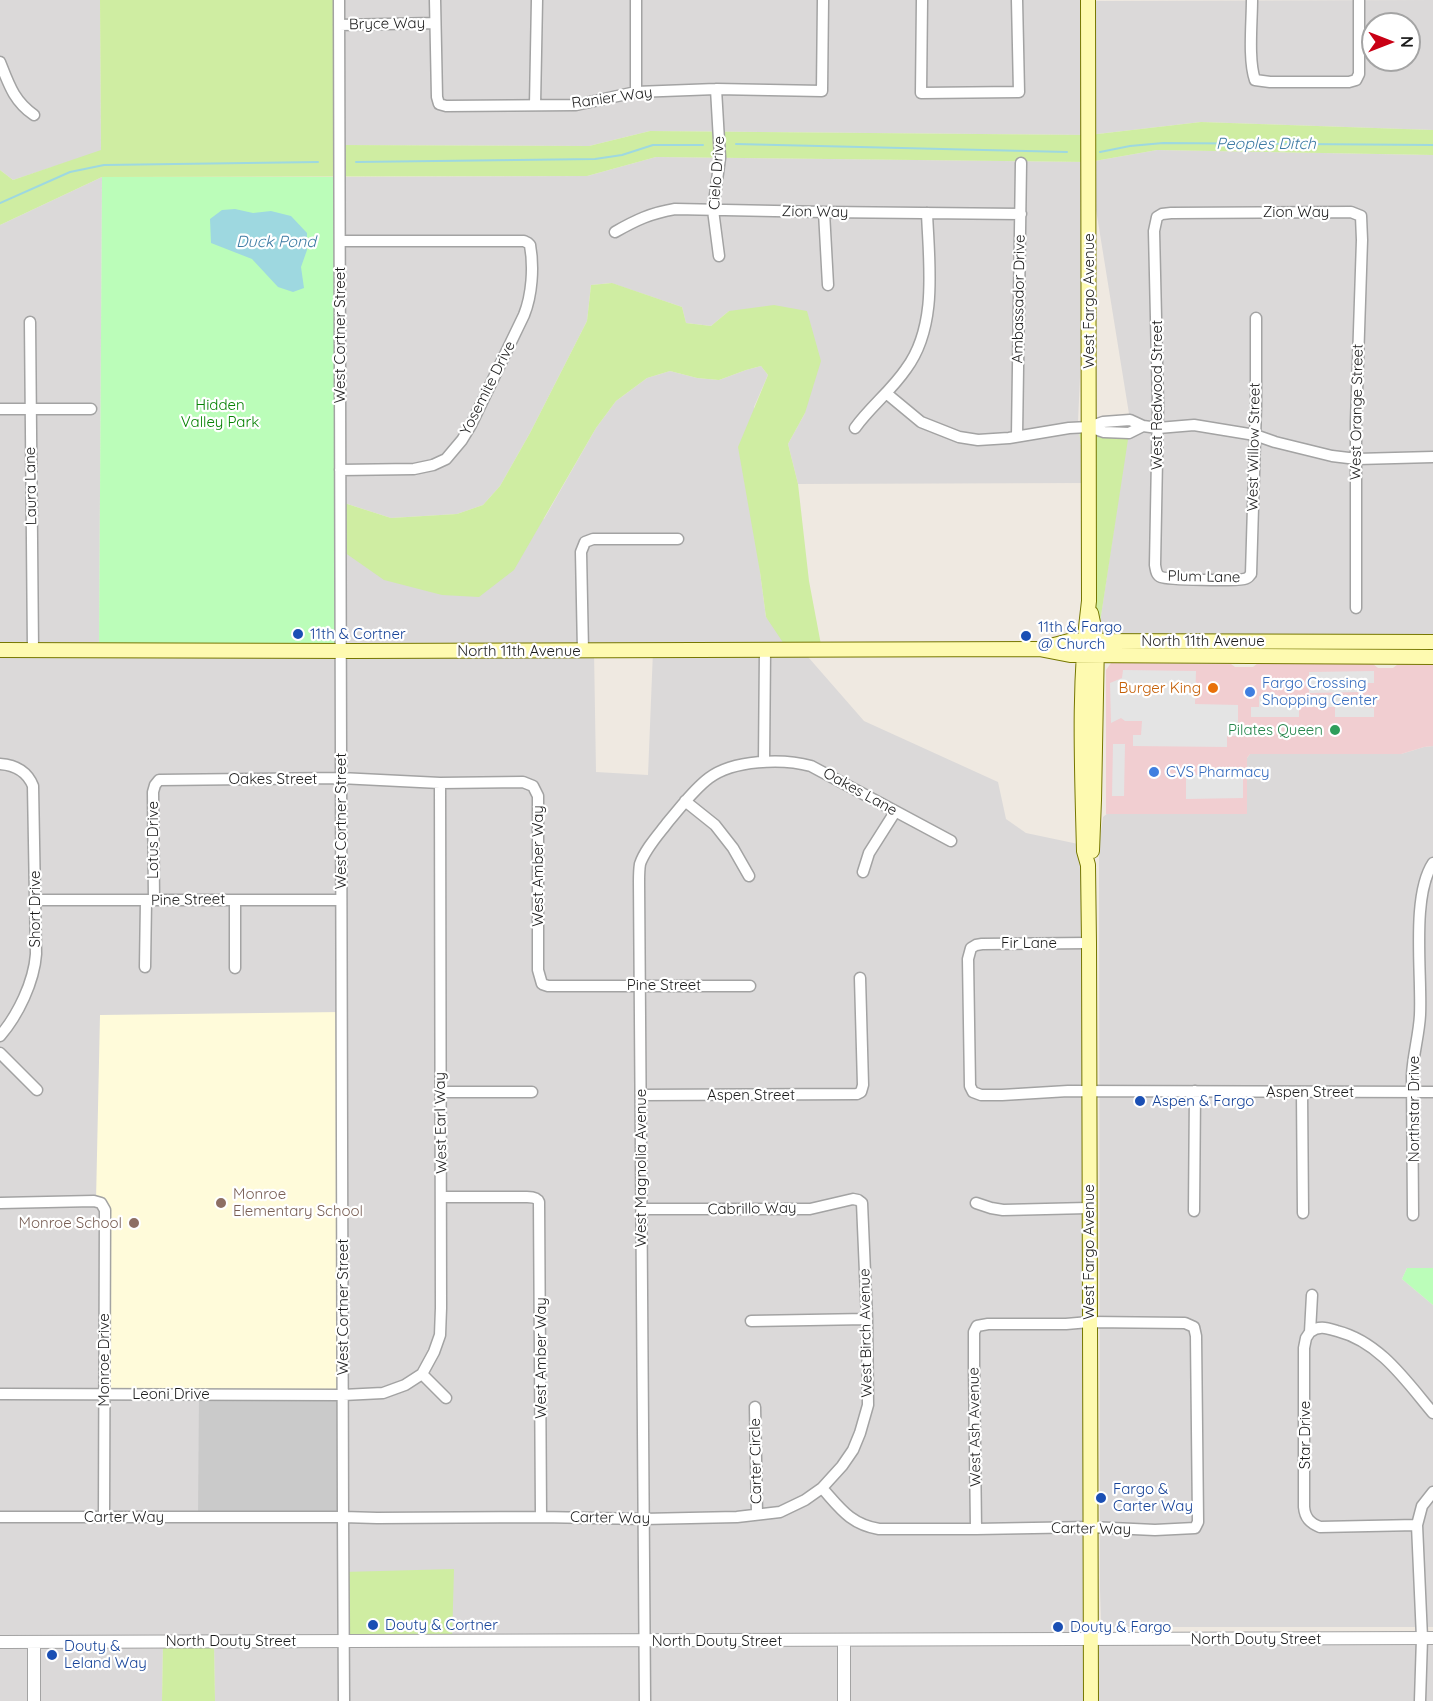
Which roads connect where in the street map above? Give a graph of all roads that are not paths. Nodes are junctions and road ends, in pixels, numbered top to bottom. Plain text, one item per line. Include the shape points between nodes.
1 (339, 0) edge
2 (435, 0) edge
3 (537, 0) edge
4 (636, 0) edge
5 (823, 0) edge
6 (922, 0) edge
7 (1017, 0) edge
8 (1088, 0) edge
9 (1252, 0) edge
10 (1359, 0) edge
11 (435, 23) junction
12 (339, 25) junction
13 (0, 62) edge
14 (716, 90) junction
15 (636, 92) junction
16 (535, 105) junction
17 (34, 115) dead end
18 (1022, 163) dead end
19 (713, 210) junction
20 (824, 212) junction
21 (927, 213) junction
22 (1021, 214) junction
23 (1159, 215) joint
24 (1361, 216) joint
25 (615, 232) dead end
26 (340, 241) junction
27 (719, 256) dead end
28 (828, 285) dead end
29 (1256, 318) dead end
30 (30, 322) dead end
31 (886, 393) junction
32 (0, 409) edge
33 (30, 409) junction
34 (91, 409) dead end
35 (1089, 427) junction
36 (855, 428) dead end
37 (1158, 428) junction
38 (1255, 435) junction
39 (1017, 436) junction
40 (1433, 457) edge
41 (1356, 459) junction
42 (340, 470) junction
43 (678, 539) dead end
44 (1158, 576) joint
45 (1249, 576) joint
46 (1356, 608) dead end
47 (1332, 640) junction
48 (1433, 642) edge
49 (1090, 649) junction
50 (0, 650) edge
51 (33, 650) junction
52 (765, 650) junction
53 (341, 651) junction
54 (583, 651) junction
55 (1243, 657) junction
56 (1433, 657) edge
57 (764, 762) junction
58 (0, 764) edge
59 (340, 778) junction
60 (157, 781) joint
61 (440, 783) junction
62 (533, 786) joint
63 (685, 801) junction
64 (895, 812) junction
65 (951, 841) dead end
66 (1433, 863) edge
67 (863, 872) dead end
68 (749, 876) dead end
69 (35, 900) junction
70 (236, 900) junction
71 (341, 900) junction
72 (150, 901) junction
73 (1089, 943) junction
74 (145, 967) dead end
75 (235, 968) dead end
76 (860, 978) dead end
77 (542, 984) joint
78 (640, 986) junction
79 (750, 986) dead end
80 (0, 1036) edge
81 (0, 1053) edge
82 (37, 1090) dead end
83 (1089, 1091) junction
84 (1195, 1091) junction
85 (441, 1092) junction
86 (532, 1092) dead end
87 (972, 1092) joint
88 (1302, 1092) junction
89 (1412, 1092) junction
90 (1433, 1092) edge
91 (641, 1095) junction
92 (442, 1197) junction
93 (861, 1201) joint
94 (0, 1203) edge
95 (975, 1203) dead end
96 (1088, 1208) junction
97 (642, 1209) junction
98 (1194, 1211) dead end
99 (1303, 1213) dead end
100 (1413, 1215) dead end
101 (1312, 1296) dead end
102 (867, 1319) junction
103 (751, 1321) dead end
104 (1089, 1322) junction
105 (1310, 1332) junction
106 (422, 1374) junction
107 (0, 1394) edge
108 (104, 1394) junction
109 (343, 1395) junction
110 (446, 1398) dead end
111 (755, 1407) dead end
112 (1433, 1413) edge
113 (822, 1488) junction
114 (1433, 1492) edge
115 (757, 1514) junction
116 (0, 1517) edge
117 (104, 1517) junction
118 (343, 1517) junction
119 (542, 1517) junction
120 (643, 1519) junction
121 (1417, 1525) junction
122 (1090, 1527) junction
123 (976, 1530) junction
124 (1427, 1638) edge
125 (844, 1640) junction
126 (1090, 1640) junction
127 (344, 1641) junction
128 (644, 1641) junction
129 (0, 1642) edge
130 (34, 1642) junction
131 (34, 1701) edge
132 (344, 1701) edge
133 (645, 1701) edge
134 (844, 1701) edge
135 (1091, 1701) edge
136 (1420, 1701) edge

1 - 12 street, West Cortner Street
2 - 11 street
3 - 16 street
4 - 15 street
5 - 14 street, Ranier Way via 822,91
6 - 7 street via 921,93 1019,92
8 - 35 main road, West Fargo Avenue
9 - 10 street via 1255,80 1349,82 1359,74
11 - 12 street, Bryce Way
11 - 16 street, Ranier Way via 439,104
12 - 26 street, West Cortner Street
13 - 17 street via 19,102
14 - 15 street, Ranier Way
14 - 19 street, Cielo Drive via 720,158
15 - 16 street, Ranier Way via 576,105
18 - 22 street, Ambassador Drive
19 - 20 street, Zion Way
19 - 25 street, Zion Way via 653,213
19 - 27 street, Cielo Drive
20 - 21 street, Zion Way
20 - 28 street
21 - 22 street, Zion Way
21 - 31 street via 926,329 916,356
22 - 39 street, Ambassador Drive
23 - 24 street, Zion Way via 1351,212
23 - 37 street, West Redwood Street via 1154,231
24 - 41 street, West Orange Street
26 - 42 street, West Cortner Street
26 - 42 street, Yosemite Drive via 524,241 531,251 525,315 471,425 449,456 414,469
29 - 38 street, West Willow Street
30 - 33 street, Laura Lane
31 - 36 street
31 - 39 street via 921,422 959,437 978,440
32 - 33 street
33 - 34 street
33 - 51 street, Laura Lane
35 - 37 street via 1129,433 1143,426
35 - 39 street
35 - 49 main road, West Fargo Avenue
37 - 38 street via 1194,425
37 - 44 street, West Redwood Street
38 - 41 street via 1305,450
38 - 45 street, West Willow Street
40 - 41 street
41 - 46 street, West Orange Street
42 - 53 street, West Cortner Street
43 - 54 street via 585,542 581,552
44 - 45 street, Plum Lane via 1216,580
47 - 48 main road, North 11th Avenue
47 - 49 main road, North 11th Avenue
47 - 55 main road, North 11th Avenue via 1318,646 1260,646
49 - 52 main road, North 11th Avenue via 1069,641 1039,649
49 - 55 main road, North 11th Avenue
49 - 73 main road, West Fargo Avenue via 1094,807 1088,865
50 - 51 main road, North 11th Avenue
51 - 53 main road, North 11th Avenue
52 - 54 main road, North 11th Avenue
52 - 57 street
53 - 54 main road, North 11th Avenue
53 - 59 street, West Cortner Street
55 - 56 main road, North 11th Avenue
57 - 63 street, West Magnolia Avenue via 717,773
57 - 64 street, Oakes Lane via 811,766
58 - 69 street, Short Drive via 11,765 27,775 33,786
59 - 60 street, Oakes Street
59 - 61 street, Oakes Street
59 - 71 street, West Cortner Street
60 - 72 street, Lotus Drive via 153,792
61 - 62 street, Oakes Street via 523,782
61 - 85 street, West Earl Way
62 - 77 street, West Amber Way via 538,806 538,970
63 - 68 street via 720,831
63 - 78 street, West Magnolia Avenue via 640,865
64 - 65 street, Oakes Lane
64 - 67 street via 869,853
66 - 89 street, Northstar Drive via 1422,889 1420,1006 1412,1059
69 - 72 street, Pine Street
69 - 80 street, Short Drive via 33,973 18,1010
70 - 71 street, Pine Street
70 - 72 street, Pine Street
70 - 75 street
71 - 109 street, West Cortner Street
72 - 74 street, Lotus Drive
73 - 83 main road, West Fargo Avenue
73 - 87 street, Fir Lane via 982,944 971,948 968,959
76 - 91 street, Aspen Street via 861,1092
77 - 78 street, Pine Street
78 - 79 street, Pine Street
78 - 91 street, West Magnolia Avenue
81 - 82 street
83 - 84 street, Aspen Street
83 - 87 street, Aspen Street via 1002,1095
83 - 96 main road, West Fargo Avenue
84 - 88 street, Aspen Street
84 - 98 street
85 - 86 street
85 - 92 street, West Earl Way
88 - 89 street, Aspen Street
88 - 99 street
89 - 90 street, Aspen Street
89 - 100 street, Northstar Drive
91 - 97 street, West Magnolia Avenue
92 - 106 street, West Earl Way via 440,1335
92 - 119 street, West Amber Way via 538,1199
93 - 97 street, Cabrillo Way via 846,1200 810,1209
93 - 102 street, West Birch Avenue
94 - 108 street, Monroe Drive via 94,1201 105,1210
95 - 96 street via 1003,1210
96 - 104 main road, West Fargo Avenue
97 - 120 street, West Magnolia Avenue
101 - 105 street, Star Drive
102 - 103 street
102 - 113 street, West Birch Avenue via 869,1393 864,1420 853,1450
104 - 122 main road, West Fargo Avenue
104 - 122 street, Carter Way via 1185,1323 1194,1327 1197,1526 1155,1530
104 - 123 street, West Ash Avenue via 977,1326
105 - 112 street via 1323,1327 1348,1334 1378,1351
105 - 121 street, Star Drive via 1304,1348 1306,1517 1320,1527
106 - 109 street via 382,1393
106 - 110 street
107 - 108 street, Leoni Drive
108 - 109 street, Leoni Drive
108 - 117 street, Monroe Drive
109 - 118 street, West Cortner Street
111 - 115 street, Carter Circle
113 - 115 street, Carter Way via 792,1508
113 - 123 street, Carter Way via 850,1518 866,1527
114 - 121 street via 1422,1506
115 - 120 street, Carter Way
116 - 117 street, Carter Way
117 - 118 street, Carter Way
118 - 119 street, Carter Way
118 - 127 street, West Cortner Street
119 - 120 street, Carter Way
120 - 128 street, West Magnolia Avenue
121 - 124 street
122 - 123 street, Carter Way
122 - 126 main road, West Fargo Avenue
124 - 126 street, North Douty Street
124 - 136 street
125 - 126 street, North Douty Street
125 - 128 street, North Douty Street
125 - 134 street
126 - 135 main road, West Fargo Avenue
127 - 128 street, North Douty Street
127 - 130 street, North Douty Street
127 - 132 street, West Cortner Street
128 - 133 street, West Magnolia Avenue
129 - 130 street, North Douty Street
130 - 131 street

